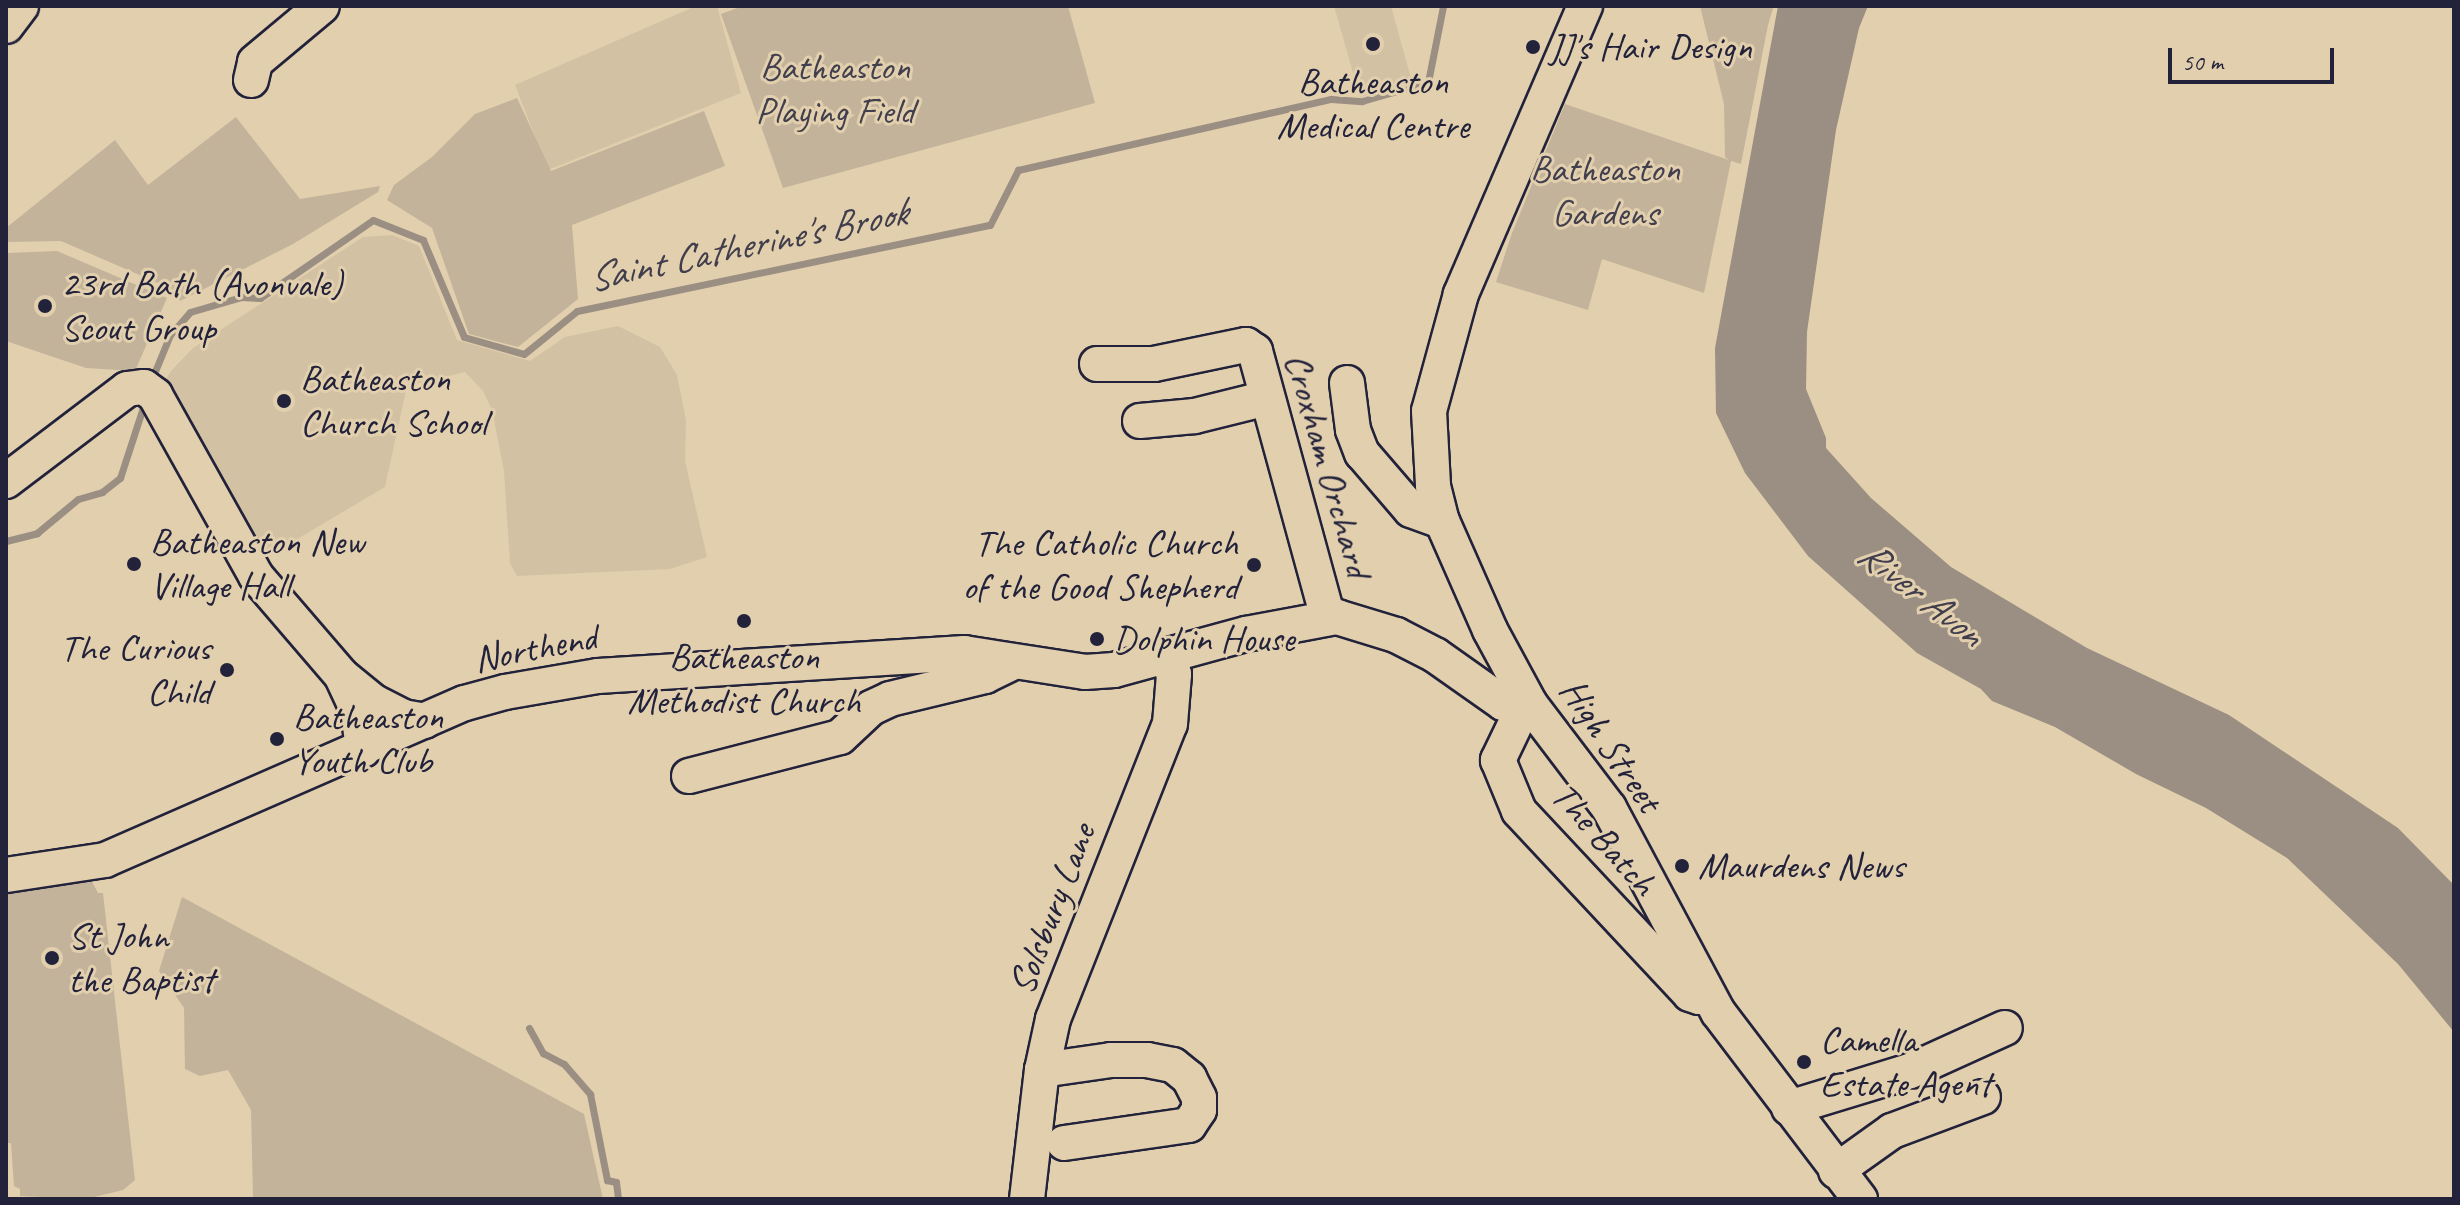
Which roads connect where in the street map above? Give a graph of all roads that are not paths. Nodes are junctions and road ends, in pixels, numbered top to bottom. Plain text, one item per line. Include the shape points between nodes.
1 (21, 6) edge
2 (322, 6) edge
3 (1585, 6) edge
4 (6, 26) edge
5 (251, 80) dead end
6 (1097, 364) dead end
7 (1347, 383) dead end
8 (1267, 398) junction
9 (1140, 421) dead end
10 (6, 481) edge
11 (1442, 521) junction
12 (1332, 618) junction
13 (1166, 657) junction
14 (1015, 661) junction
15 (342, 676) junction
16 (1527, 706) junction
17 (425, 721) junction
18 (363, 750) junction
19 (689, 776) dead end
20 (6, 875) edge
21 (1706, 991) junction
22 (2005, 1028) dead end
23 (1042, 1070) junction
24 (1983, 1097) dead end
25 (1789, 1108) junction
26 (1064, 1143) dead end
27 (1836, 1171) junction
28 (1027, 1199) edge
29 (1860, 1199) edge

1 - 4 street
2 - 5 street via 255,62
3 - 11 street, High Street via 1461,294 1429,411 1429,452
6 - 8 street, Croxham Orchard via 1154,364 1246,345 1255,351
7 - 11 street via 1362,453 1411,510
8 - 9 street via 1195,416
8 - 12 street, Croxham Orchard
10 - 15 street via 127,389 149,391 256,576
11 - 16 street, High Street
12 - 13 street, Northend via 1246,634
12 - 16 street via 1396,635 1466,674 1503,703
13 - 14 street, Northend via 1085,672
13 - 23 street, Solsbury Lane via 1174,674 1170,724 1053,1019
14 - 17 street, Northend via 964,653 598,676 505,692
14 - 19 street via 985,676 890,699 871,708 840,737
15 - 17 street via 374,702
15 - 18 street via 358,711
16 - 21 street, High Street via 1609,808
16 - 21 street, The Batch via 1498,760 1519,811 1690,994 1699,997
17 - 18 street, Northend
18 - 20 street, Northend via 105,860
21 - 25 street, High Street
22 - 25 street via 1910,1071
23 - 26 street via 1147,1060 1173,1065 1189,1078 1199,1098 1199,1110 1189,1125
23 - 28 street, Solsbury Lane
24 - 27 street via 1892,1131
25 - 27 street, High Street
27 - 29 street, High Street

